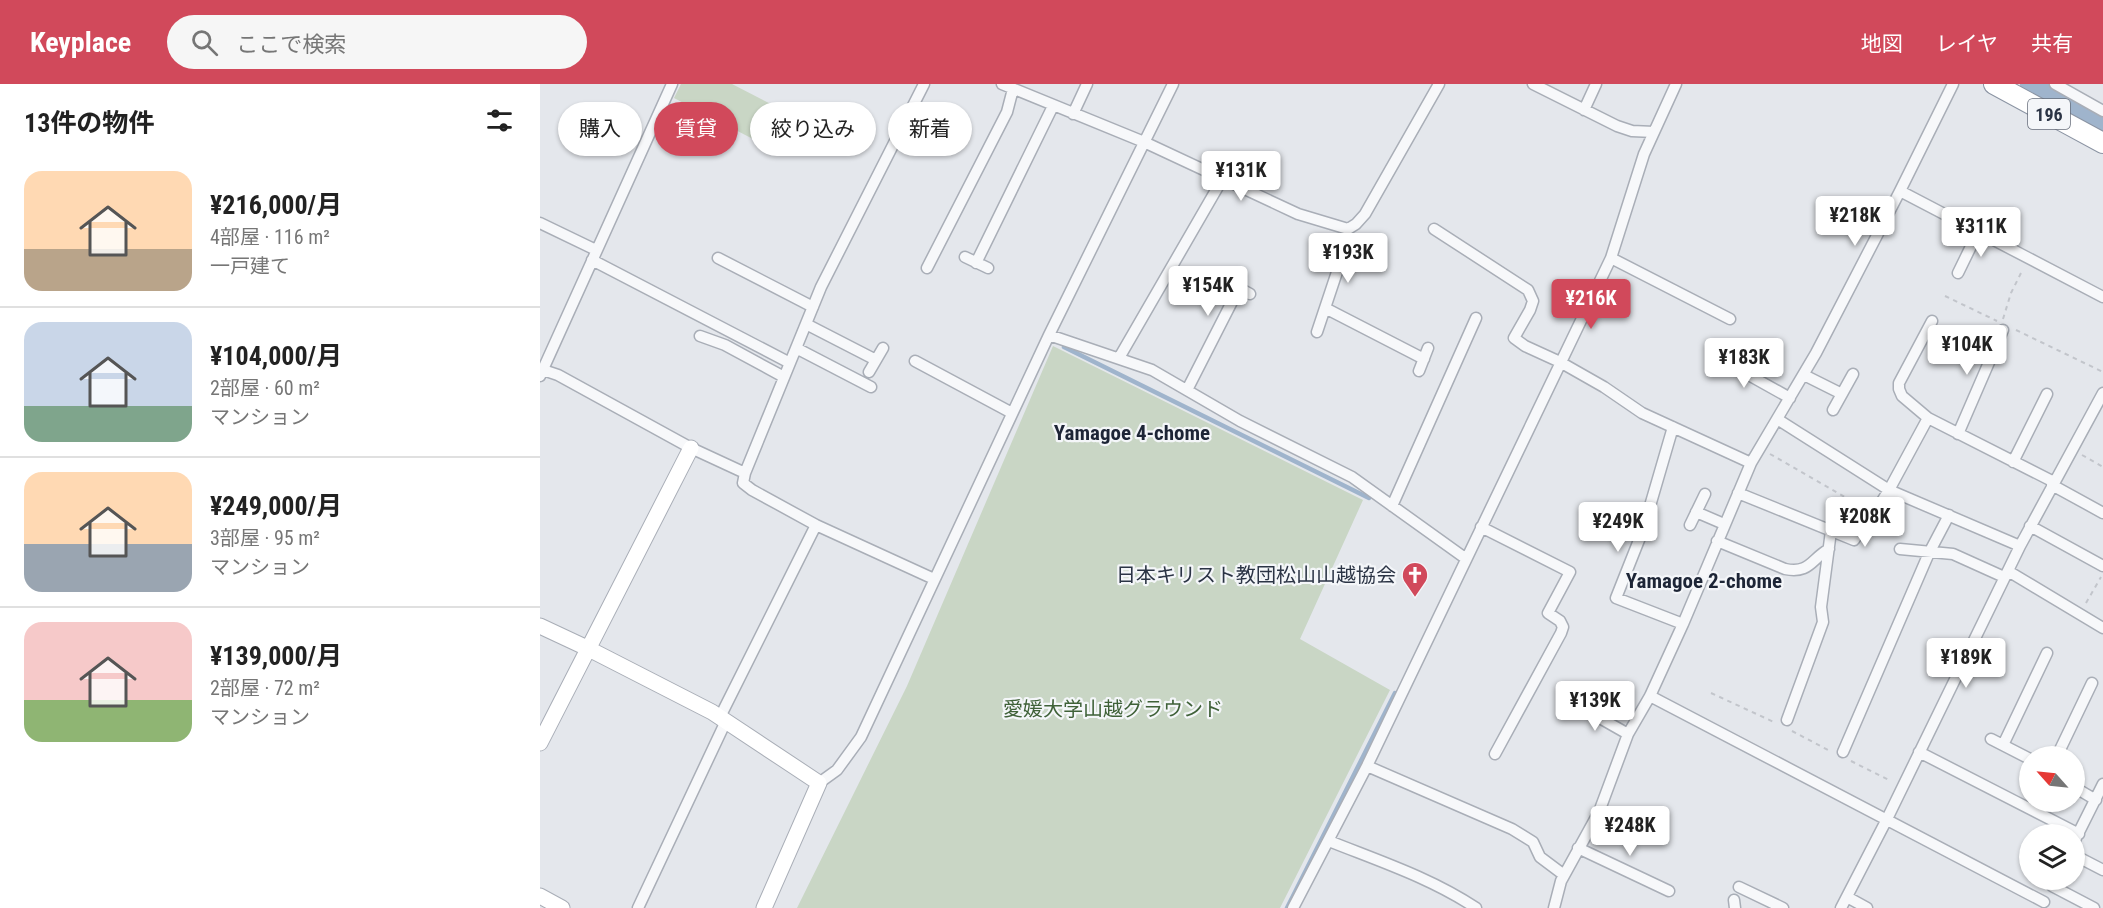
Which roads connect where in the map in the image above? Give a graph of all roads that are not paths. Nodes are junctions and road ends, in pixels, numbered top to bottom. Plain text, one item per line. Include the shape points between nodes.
1 (672, 84) edge
2 (924, 84) edge
3 (1002, 84) edge
4 (1034, 84) edge
5 (1087, 84) edge
6 (1173, 84) edge
7 (1439, 84) edge
8 (1533, 84) edge
9 (1596, 84) edge
10 (1676, 84) edge
11 (1953, 84) edge
12 (1994, 84) edge
13 (2055, 84) edge
14 (1013, 89) junction
15 (1028, 96) junction
16 (1053, 106) junction
17 (1584, 110) junction
18 (2103, 111) edge
19 (1073, 114) junction
20 (1654, 132) junction
21 (1144, 142) junction
22 (2103, 143) edge
23 (1223, 178) junction
24 (1900, 191) junction
25 (540, 223) edge
26 (1348, 229) junction
27 (1434, 229) dead end
28 (1978, 232) junction
29 (594, 255) junction
30 (965, 257) dead end
31 (718, 258) dead end
32 (1611, 258) junction
33 (976, 263) junction
34 (927, 268) dead end
35 (988, 268) dead end
36 (1958, 273) dead end
37 (1250, 294) dead end
38 (2103, 297) edge
39 (813, 307) junction
40 (1325, 308) junction
41 (1476, 318) dead end
42 (1730, 319) dead end
43 (1932, 321) dead end
44 (806, 324) junction
45 (2002, 327) road end
46 (1317, 332) dead end
47 (1049, 335) junction
48 (700, 336) dead end
49 (796, 348) junction
50 (883, 348) dead end
51 (1428, 348) dead end
52 (1713, 355) dead end
53 (1119, 358) junction
54 (1424, 359) junction
55 (876, 360) junction
56 (915, 361) dead end
57 (1560, 362) junction
58 (790, 363) junction
59 (1419, 371) dead end
60 (541, 372) edge
61 (869, 372) dead end
62 (1854, 374) dead end
63 (1804, 375) junction
64 (784, 377) junction
65 (871, 387) dead end
66 (1187, 390) junction
67 (2103, 393) edge
68 (1842, 394) junction
69 (2047, 394) dead end
70 (1790, 398) junction
71 (1833, 411) dead end
72 (1012, 413) junction
73 (1928, 418) junction
74 (1777, 419) junction
75 (1673, 427) junction
76 (1958, 434) junction
77 (691, 448) junction
78 (2013, 462) junction
79 (1751, 463) junction
80 (745, 473) junction
81 (2053, 484) junction
82 (1889, 490) junction
83 (1738, 493) junction
84 (1705, 494) dead end
85 (1392, 506) junction
86 (1696, 512) junction
87 (2103, 513) edge
88 (1949, 515) junction
89 (1724, 524) junction
90 (816, 525) junction
91 (1690, 525) dead end
92 (2030, 526) junction
93 (1480, 527) junction
94 (1832, 531) junction
95 (1717, 541) junction
96 (2020, 546) junction
97 (1829, 549) junction
98 (1900, 549) dead end
99 (1929, 553) junction
100 (1465, 558) junction
101 (2103, 566) edge
102 (2006, 574) junction
103 (934, 579) junction
104 (1683, 624) junction
105 (540, 626) edge
106 (2103, 628) edge
107 (587, 648) junction
108 (2047, 653) dead end
109 (2092, 683) dead end
110 (1650, 696) junction
111 (1577, 705) dead end
112 (723, 719) junction
113 (1787, 720) dead end
114 (1628, 734) junction
115 (1991, 739) dead end
116 (540, 743) edge
117 (2003, 745) junction
118 (2062, 746) edge
119 (1837, 752) road end
120 (1919, 752) junction
121 (2019, 753) edge
122 (1495, 754) dead end
123 (1367, 766) junction
124 (819, 783) junction
125 (2103, 784) edge
126 (2085, 794) edge
127 (2096, 800) junction
128 (1887, 819) junction
129 (2051, 824) edge
130 (2084, 824) edge
131 (1329, 841) junction
132 (1578, 848) junction
133 (2085, 861) edge
134 (2103, 870) edge
135 (1564, 875) junction
136 (1739, 887) dead end
137 (2050, 890) edge
138 (2065, 890) edge
139 (1670, 891) dead end
140 (540, 896) edge
141 (1847, 897) junction
142 (2043, 905) edge
143 (562, 908) edge
144 (638, 908) edge
145 (764, 908) edge
146 (1293, 908) edge
147 (1476, 908) edge
148 (1554, 908) edge
149 (1783, 908) edge
150 (1841, 908) edge
151 (1867, 908) edge
152 (2094, 908) edge

1 - 29 street
2 - 39 street
3 - 14 street
4 - 15 street
5 - 19 street
6 - 21 street
7 - 26 street via 1365,214
8 - 17 street
9 - 17 street
10 - 20 street
11 - 24 street
12 - 22 highway, 196
13 - 18 street
14 - 15 street
14 - 34 street via 1007,112
15 - 16 street
16 - 19 street
16 - 33 street
17 - 20 street via 1632,131
19 - 21 street
20 - 32 street
21 - 23 street
21 - 47 street
23 - 26 street via 1298,214
23 - 53 street
24 - 28 street
24 - 63 street
25 - 29 street
26 - 40 street
27 - 57 street via 1528,290 1533,301 1514,338
28 - 36 street
28 - 38 street
29 - 58 street
29 - 60 street
30 - 33 street
31 - 39 street
32 - 42 street
32 - 57 street
33 - 35 street
37 - 66 street via 1239,288
39 - 44 street
40 - 46 street
40 - 54 street
41 - 85 street
43 - 73 street via 1899,383 1902,396
44 - 49 street
44 - 55 street
45 - 76 street
47 - 53 street
47 - 72 street
48 - 64 street
49 - 58 street
49 - 65 street
50 - 55 street
51 - 54 street
52 - 70 street
53 - 66 street via 1152,370
54 - 59 street
55 - 61 street
56 - 72 street
57 - 75 street via 1642,413
57 - 93 street
58 - 64 street
60 - 77 street via 558,375
62 - 68 street
63 - 68 street
63 - 70 street
64 - 80 street
66 - 85 street via 1352,477
67 - 81 street
68 - 71 street
69 - 78 street
70 - 74 street
72 - 103 street
73 - 76 street
73 - 82 street
74 - 79 street
74 - 82 street
75 - 79 street
75 - 104 street via 1642,530 1616,598
76 - 78 street
77 - 80 street
77 - 107 street
78 - 81 street
79 - 83 street
80 - 90 street via 743,483 752,490
81 - 87 street
81 - 92 street
82 - 88 street
82 - 94 street via 1854,540
83 - 89 street
83 - 94 street
84 - 86 street
85 - 100 street
86 - 89 street
86 - 91 street
88 - 96 street
88 - 99 street
89 - 95 street
90 - 103 street
90 - 112 street
92 - 96 street
92 - 101 street
93 - 100 street
93 - 122 street via 1570,572 1548,613 1560,621 1561,633
94 - 97 street
95 - 97 street via 1795,571 1806,568
95 - 104 street
96 - 102 street
97 - 113 street via 1821,607 1823,622
98 - 99 street
99 - 102 street via 1953,554
99 - 119 street
100 - 123 street
102 - 106 street
102 - 120 street
103 - 124 street via 861,736 837,770
104 - 110 street
105 - 107 street
107 - 112 street
107 - 116 street
108 - 117 street
109 - 118 street
110 - 114 street
110 - 128 street
111 - 114 street
112 - 124 street
112 - 144 street
114 - 132 street via 1599,812
115 - 117 street
117 - 121 street
120 - 128 street
120 - 129 street
123 - 131 street
123 - 135 street via 1512,829 1533,842 1540,857
124 - 145 street
125 - 127 street
126 - 127 street
127 - 130 street
128 - 141 street
128 - 142 street
131 - 146 street
131 - 147 street via 1448,890
132 - 135 street
132 - 139 street
133 - 134 street
135 - 148 street
136 - 149 street
137 - 142 street
138 - 152 street
140 - 143 street
141 - 150 street
141 - 151 street

